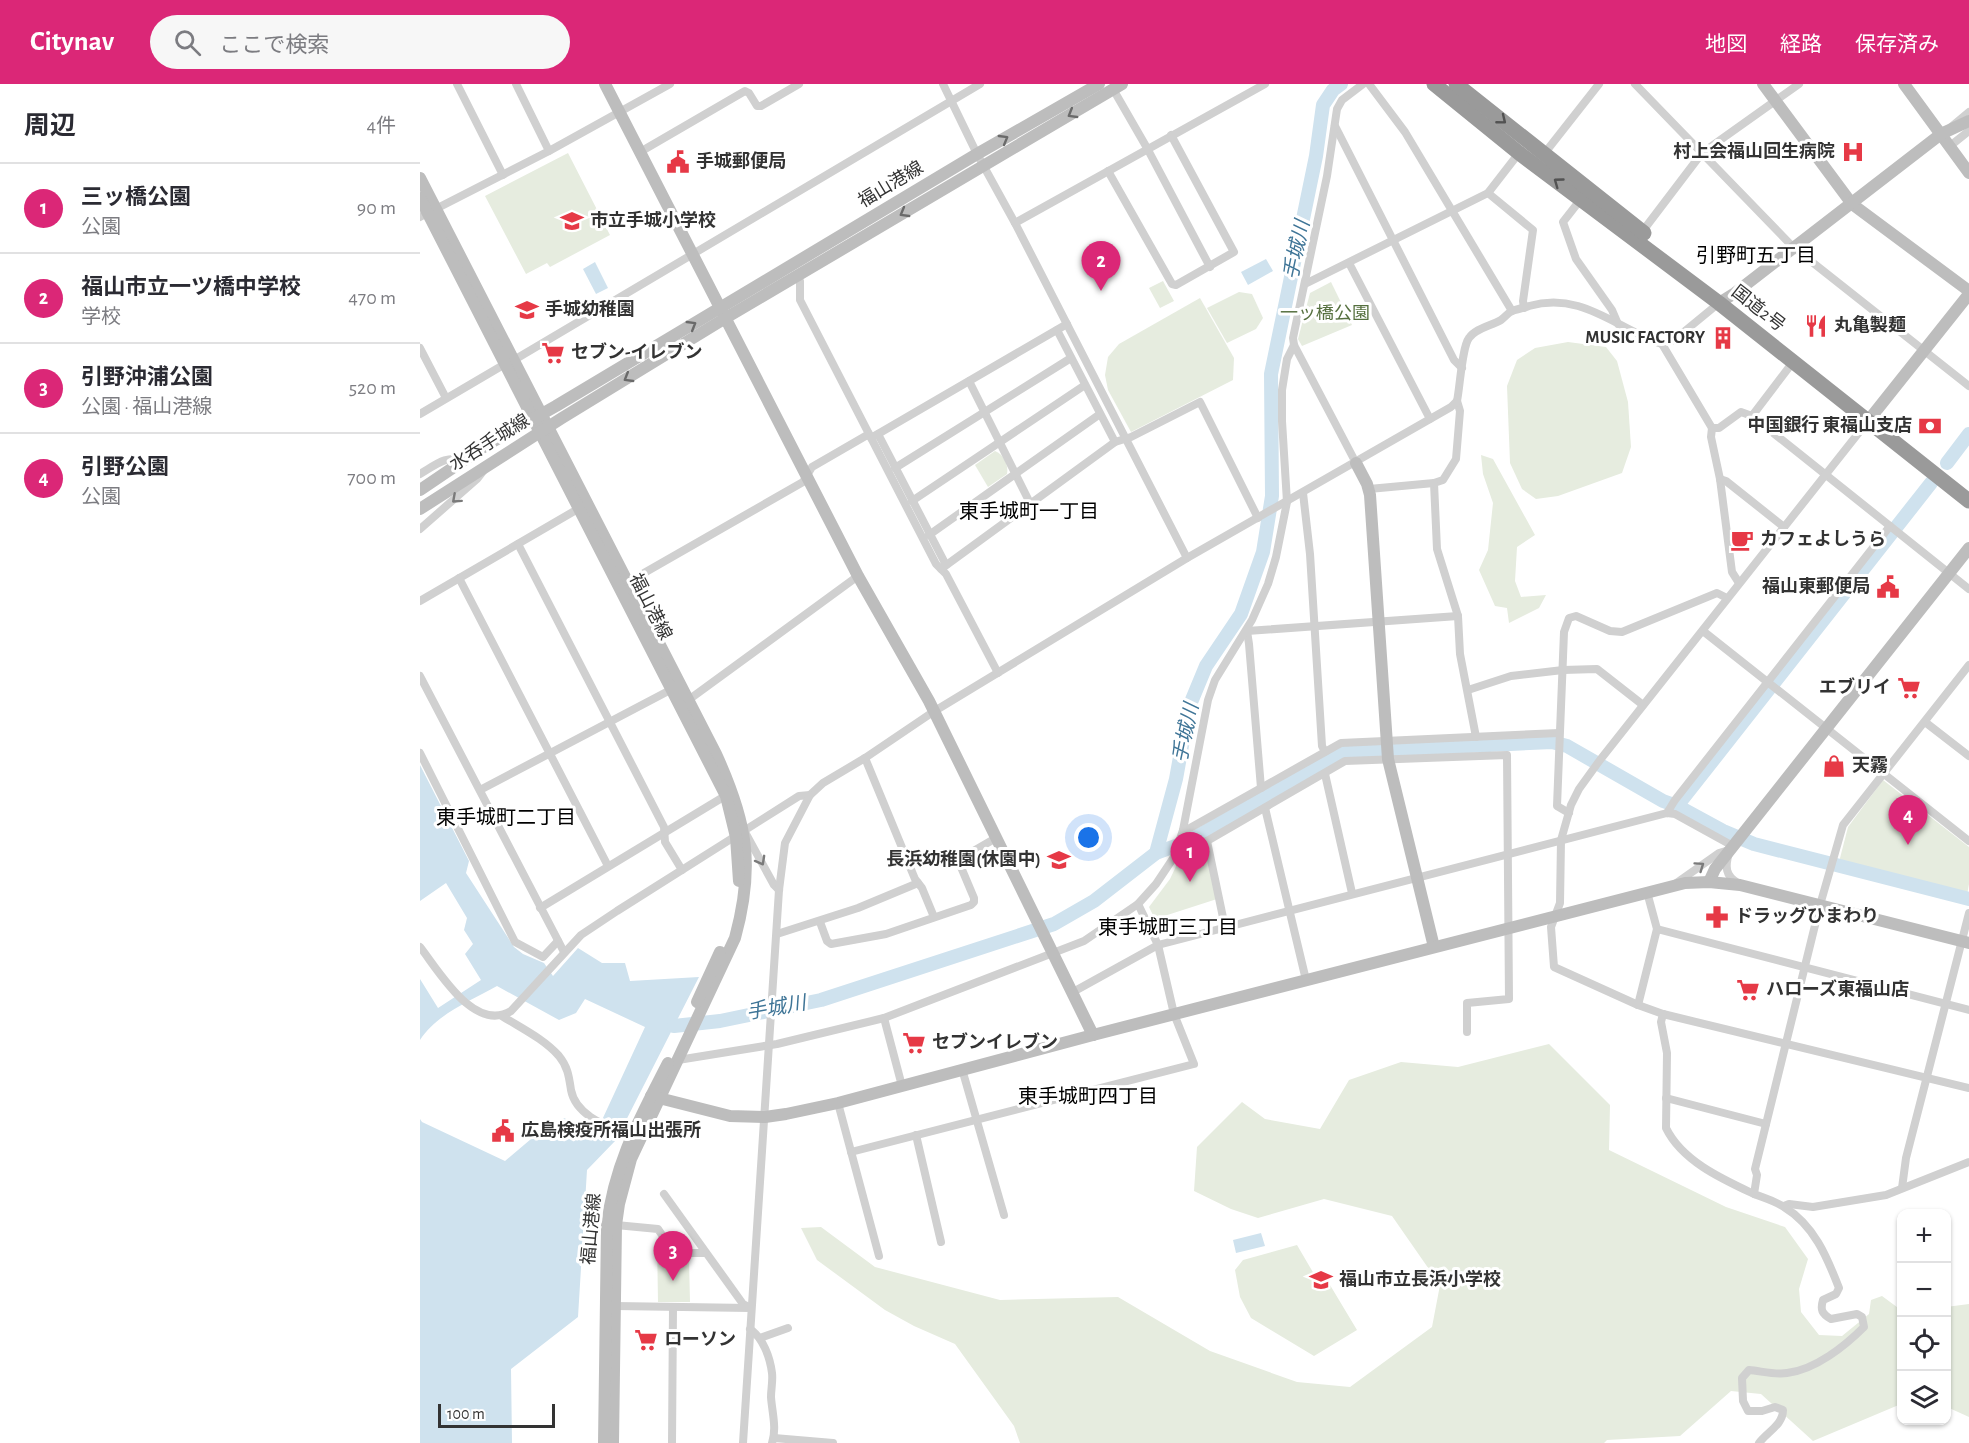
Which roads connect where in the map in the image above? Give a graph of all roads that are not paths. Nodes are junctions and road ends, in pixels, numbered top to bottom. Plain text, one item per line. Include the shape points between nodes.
1 (457, 84) edge
2 (516, 84) edge
3 (605, 84) edge
4 (670, 84) edge
5 (799, 84) edge
6 (943, 84) edge
7 (980, 84) edge
8 (1100, 84) edge
9 (1265, 84) edge
10 (1363, 84) edge
11 (1369, 84) edge
12 (1434, 84) edge
13 (1456, 84) edge
14 (1599, 84) edge
15 (1635, 84) edge
16 (1763, 84) edge
17 (1798, 84) edge
18 (1904, 84) edge
19 (1117, 87) edge
20 (1776, 100) junction
21 (952, 101) junction
22 (1969, 112) edge
23 (620, 113) junction
24 (1967, 125) edge
25 (1334, 126) junction
26 (1945, 132) junction
27 (1171, 135) junction
28 (1950, 146) junction
29 (1147, 148) junction
30 (549, 151) junction
31 (640, 152) junction
32 (1519, 153) junction
33 (1702, 153) junction
34 (977, 154) junction
35 (1544, 154) junction
36 (983, 167) junction
37 (1108, 171) junction
38 (1969, 173) edge
39 (503, 175) junction
40 (420, 178) edge
41 (1488, 193) junction
42 (420, 198) edge
43 (1581, 199) junction
44 (1852, 204) junction
45 (1452, 211) junction
46 (428, 213) edge
47 (1015, 223) junction
48 (1642, 232) junction
49 (1394, 240) junction
50 (1793, 247) junction
51 (692, 254) junction
52 (1349, 263) junction
53 (1210, 267) junction
54 (797, 276) junction
55 (1305, 284) junction
56 (1969, 293) edge
57 (1723, 301) junction
58 (1524, 308) junction
59 (1512, 311) junction
60 (722, 314) junction
61 (1067, 324) junction
62 (1618, 324) junction
63 (1057, 330) junction
64 (1662, 344) junction
65 (1294, 345) junction
66 (420, 348) edge
67 (1923, 351) junction
68 (1071, 358) junction
69 (509, 362) junction
70 (1793, 362) junction
71 (1462, 368) junction
72 (969, 381) junction
73 (1085, 385) junction
74 (1969, 386) edge
75 (446, 398) junction
76 (1457, 401) junction
77 (985, 411) junction
78 (420, 414) edge
79 (1100, 414) junction
80 (1752, 416) junction
81 (538, 417) junction
82 (1871, 417) junction
83 (1430, 419) junction
84 (1713, 428) junction
85 (544, 430) junction
86 (872, 436) junction
87 (1126, 438) junction
88 (1115, 442) junction
89 (1000, 443) junction
90 (463, 461) junction
91 (1356, 463) junction
92 (487, 465) junction
93 (895, 468) junction
94 (1016, 473) junction
95 (420, 474) edge
96 (1826, 475) junction
97 (806, 476) junction
98 (1720, 479) junction
99 (1434, 483) junction
100 (1369, 489) junction
101 (1969, 489) edge
102 (420, 490) edge
103 (1303, 493) junction
104 (912, 501) junction
105 (1969, 501) edge
106 (1030, 503) junction
107 (1285, 503) junction
108 (584, 506) junction
109 (420, 509) edge
110 (1259, 517) junction
111 (1784, 527) junction
112 (420, 529) edge
113 (1893, 529) junction
114 (930, 535) junction
115 (518, 544) junction
116 (1969, 548) edge
117 (1188, 558) junction
118 (943, 567) junction
119 (1949, 573) junction
120 (858, 576) junction
121 (459, 578) junction
122 (1739, 584) junction
123 (629, 587) junction
124 (1969, 589) edge
125 (1727, 598) junction
126 (420, 601) edge
127 (1458, 616) junction
128 (1380, 621) junction
129 (1314, 626) junction
130 (1247, 631) junction
131 (1703, 631) junction
132 (1563, 670) junction
133 (1968, 670) edge
134 (998, 673) junction
135 (421, 680) edge
136 (1770, 684) junction
137 (675, 687) junction
138 (1468, 690) junction
139 (429, 694) junction
140 (420, 698) edge
141 (687, 701) junction
142 (1643, 705) junction
143 (933, 712) junction
144 (610, 722) junction
145 (1925, 722) junction
146 (1826, 728) junction
147 (1476, 737) junction
148 (1559, 739) junction
149 (1388, 750) junction
150 (549, 752) junction
151 (1324, 752) junction
152 (420, 753) edge
153 (1969, 756) edge
154 (865, 758) junction
155 (1325, 774) junction
156 (1882, 774) junction
157 (1261, 788) junction
158 (480, 790) junction
159 (729, 794) junction
160 (810, 795) junction
161 (1670, 806) junction
162 (1264, 808) junction
163 (1569, 813) junction
164 (1182, 833) junction
165 (664, 834) junction
166 (740, 834) junction
167 (996, 838) junction
168 (1561, 840) junction
169 (1207, 841) junction
170 (1969, 841) edge
171 (1735, 843) junction
172 (1507, 854) junction
173 (1174, 856) junction
174 (608, 866) junction
175 (682, 870) junction
176 (1417, 878) junction
177 (1709, 882) junction
178 (918, 883) junction
179 (1740, 885) junction
180 (1672, 886) junction
181 (779, 890) junction
182 (1647, 892) junction
183 (1352, 894) junction
184 (1138, 904) junction
185 (1820, 905) junction
186 (540, 908) junction
187 (1289, 910) junction
188 (1969, 913) edge
189 (1556, 916) junction
190 (934, 917) junction
191 (820, 922) junction
192 (1225, 927) junction
193 (1509, 928) junction
194 (1657, 929) junction
195 (777, 934) junction
196 (558, 941) junction
197 (1966, 942) edge
198 (1158, 945) junction
199 (420, 947) edge
200 (1434, 948) junction
201 (564, 952) junction
202 (1053, 953) junction
203 (1806, 967) junction
204 (1306, 980) junction
205 (1073, 992) junction
206 (1947, 1004) junction
207 (1638, 1005) junction
208 (1969, 1010) edge
209 (1174, 1014) junction
210 (1663, 1014) junction
211 (502, 1016) junction
212 (884, 1018) junction
213 (1467, 1032) dead end
214 (1093, 1035) junction
215 (769, 1043) junction
216 (1786, 1043) junction
217 (676, 1057) junction
218 (962, 1069) junction
219 (1927, 1079) junction
220 (902, 1086) junction
221 (1969, 1088) edge
222 (655, 1097) junction
223 (1666, 1098) junction
224 (838, 1103) junction
225 (765, 1118) junction
226 (976, 1119) junction
227 (1766, 1124) junction
228 (628, 1135) junction
229 (916, 1135) junction
230 (851, 1152) junction
231 (1969, 1162) edge
232 (1902, 1188) junction
233 (664, 1194) dead end
234 (1754, 1194) junction
235 (1784, 1206) junction
236 (1004, 1215) dead end
237 (616, 1225) junction
238 (941, 1242) dead end
239 (705, 1253) junction
240 (879, 1256) dead end
241 (615, 1306) junction
242 (673, 1307) junction
243 (751, 1308) junction
244 (788, 1328) dead end
245 (750, 1329) junction
246 (760, 1338) junction
247 (773, 1440) edge
248 (604, 1443) edge
249 (613, 1443) edge
250 (672, 1443) edge
251 (743, 1443) edge
252 (833, 1443) edge
253 (1759, 1443) edge

1 - 39 street
2 - 30 street
3 - 23 street
4 - 23 street
5 - 31 street via 761,106 745,91
6 - 21 street
7 - 21 street
34 -> 8 street, 福山港線
9 - 27 street
10 - 25 street via 1342,100
11 - 45 street via 1406,132
12 - 32 highway, 国道2号
13 -> 35 highway, 国道2号
14 - 35 street
15 - 33 street
16 - 20 street
17 - 20 street
18 - 26 street
19 - 29 street
19 -> 36 street, 福山港線
20 - 33 street
20 - 44 street
21 - 34 street
21 - 51 street
22 - 26 street
23 - 30 street
23 - 31 street
24 - 26 street
24 - 28 street
25 - 49 street
25 - 55 street
26 - 28 street
26 - 44 street
27 - 29 street
27 - 53 street via 1234,252
28 - 38 street
29 - 37 street
29 - 53 street
30 - 39 street
31 - 51 street
32 - 41 street
43 -> 32 highway, 国道2号
33 - 48 street
33 - 50 street
34 - 36 street
34 - 60 street, 福山港線
35 - 48 highway, 国道2号
36 - 47 street
36 -> 54 street, 福山港線
37 - 47 street
37 - 53 street via 1172,284
39 - 46 street
40 - 46 street
41 - 45 street
41 - 58 street via 1533,230
42 - 46 street
43 - 57 highway, 国道2号
43 - 62 street via 1563,222 1576,259
44 - 50 street
44 - 56 street
45 - 49 street
45 - 59 street
46 - 69 street
47 - 61 street
48 - 57 highway, 国道2号
49 - 52 street
49 - 71 street via 1454,360
50 - 57 street
50 - 67 street
51 - 60 street
51 - 69 street
52 - 55 street
52 - 83 street
54 - 60 street, 福山港線
54 - 86 street via 800,300
55 - 65 street
56 - 67 street
57 - 64 street
57 - 70 highway, 国道2号
57 - 82 highway, 国道2号
58 - 59 street
58 - 62 street via 1558,301 1572,303
59 - 71 street via 1468,339
81 -> 60 street, 福山港線
60 -> 85 street, 福山港線
60 - 97 street
61 - 63 street
61 - 87 street
62 - 64 street
63 - 68 street
63 - 72 street
64 - 84 street
65 - 91 street
65 - 107 street via 1287,358 1282,390
66 - 75 street
67 - 74 street
67 - 82 street
68 - 73 street
68 - 77 street
69 - 75 street
69 - 81 street
70 - 80 street
70 - 82 highway, 国道2号
71 - 76 street
72 - 77 street
72 - 86 street
73 - 79 street
73 - 89 street
75 - 78 street
76 - 83 street
76 - 99 street via 1461,411 1456,459 1443,480
77 - 89 street
77 - 93 street
79 - 88 street
79 - 94 street
80 - 84 street via 1741,412
80 - 96 street
81 - 85 street
81 - 90 street, 水呑手城線
82 - 96 street
82 - 101 highway, 国道2号
82 - 105 highway, 国道2号
83 - 91 street
84 - 98 street via 1711,437
85 - 92 street, 水呑手城線
85 - 108 street, 福山港線
86 - 93 street
86 - 97 street via 812,467
86 - 118 street via 936,564
87 - 88 street
87 - 110 street via 1200,402
87 - 117 street
88 - 106 street
89 - 94 street
89 - 104 street
90 - 95 street via 446,459
90 - 102 street, 水呑手城線
91 - 100 street
91 - 103 street
92 - 109 street, 水呑手城線
92 -> 112 street via 477,479
93 - 104 street
94 - 106 street
94 - 114 street
96 - 111 street
96 - 113 street
97 - 120 street
97 - 123 street via 802,482 644,573
98 - 111 street
98 - 122 street via 1732,572
99 - 100 street
99 - 127 street via 1437,549
100 - 128 street
103 - 107 street
103 - 129 street
104 - 114 street
106 - 118 street
107 - 110 street
107 - 130 street via 1268,584
108 - 115 street
108 - 123 street, 福山港線
108 - 137 street, 福山港線
110 - 117 street
111 - 122 street
113 - 119 street
113 - 136 street
114 - 118 street
115 - 121 street
115 - 144 street
116 - 119 street
117 - 134 street
118 - 134 street
119 - 124 street
119 - 146 street
120 - 141 street
120 - 143 street
121 - 126 street
121 - 150 street
122 - 125 street
123 - 137 street, 福山港線
125 - 131 street
125 - 132 street via 1717,593 1622,632 1572,616 1564,632
127 - 128 street
127 - 138 street via 1460,654
128 - 129 street
128 - 149 street
129 - 130 street
129 - 151 street
130 - 157 street
130 - 164 street via 1215,680 1208,700
131 - 136 street
131 - 142 street
132 - 138 street via 1511,676
132 - 142 street via 1597,669
132 - 148 street
133 - 145 street
134 - 143 street
135 - 139 street
136 - 146 street
136 - 161 street
137 - 141 street, 福山港線
137 - 144 street
137 - 159 street, 福山港線
138 - 147 street
139 - 140 street
139 - 158 street
141 - 159 street, 福山港線
142 - 163 street via 1594,768
143 - 154 street
143 - 167 street
144 - 150 street
144 - 165 street via 664,827
145 - 153 street
145 - 156 street
146 - 156 street
146 - 171 street
147 - 148 street
147 - 149 street
148 - 163 street via 1557,806
149 - 151 street via 1341,743
149 - 155 street via 1345,761
149 - 172 street via 1507,755
149 - 176 street
150 - 158 street
150 - 174 street
151 - 157 street
152 - 196 street via 515,942 543,957
154 - 160 street
154 - 178 street
155 - 162 street
155 - 183 street
156 - 170 street
156 - 185 street via 1843,825
157 - 164 street
158 - 186 street
159 - 165 street
159 - 166 street, 福山港線
160 - 166 street via 799,796
160 - 181 street via 785,843
161 - 168 street
161 - 171 street via 1675,814
162 - 169 street
162 - 187 street
163 - 168 street
164 - 173 street
165 - 174 street
165 - 175 street via 664,842
166 - 175 street
166 -> 181 street
166 - 217 street, 福山港線 via 747,870 744,906 735,938
167 - 190 street via 958,861 974,902
167 - 202 street
168 - 172 street
168 - 189 street via 1560,903
169 - 173 street
169 - 192 street
171 - 177 street
171 - 179 street via 1727,860 1728,875
180 -> 171 street
172 - 176 street
172 - 193 street
173 - 184 street
174 - 186 street
175 - 201 street via 581,935
176 - 183 street
176 - 200 street
177 - 179 street
177 - 180 street
178 - 190 street
178 - 191 street
179 - 185 street
180 - 182 street
181 - 195 street
182 - 189 street
182 - 194 street
183 - 187 street
184 - 198 street
184 - 202 street via 1084,941
185 - 197 street
185 - 203 street
186 - 196 street
187 - 192 street
187 - 204 street
188 - 197 street
189 - 193 street
189 - 207 street via 1551,927 1554,967
190 - 191 street via 886,934 831,944 826,941
191 - 195 street
192 - 198 street
193 - 200 street
193 - 213 street via 1509,999 1467,1003
194 - 203 street
194 - 207 street
195 - 215 street
196 - 201 street
197 - 206 street
198 - 205 street
198 - 209 street
199 - 211 street via 457,996 485,1015
200 - 204 street
201 - 211 street
202 - 205 street
202 - 212 street
203 - 206 street
203 - 216 street
204 - 209 street
205 - 214 street
206 - 208 street
206 - 219 street
207 - 210 street
209 - 214 street
209 - 226 street via 1194,1064
210 - 216 street
210 - 223 street
211 - 228 street via 549,1046 560,1058 579,1107 597,1121
212 - 215 street
212 - 220 street
214 - 218 street
215 - 217 street
215 - 225 street
216 - 219 street
216 - 227 street
217 - 222 street, 福山港線
218 - 220 street
218 - 226 street
219 - 221 street
219 - 232 street
220 - 224 street
222 - 225 street via 730,1116
222 - 228 street, 福山港線
222 - 237 street, 福山港線 via 631,1159
223 - 227 street
223 - 234 street via 1666,1128 1683,1152
224 - 225 street
224 - 230 street
225 - 243 street
226 - 229 street
226 - 236 street
227 - 234 street via 1755,1169
228 - 248 street, 福山港線 via 607,1226
229 - 230 street
229 - 238 street
230 - 240 street
231 - 232 street
232 - 235 street via 1833,1205
233 - 239 street
234 - 235 street
235 - 253 street via 1822,1247 1839,1288 1823,1300 1823,1315 1831,1319 1857,1314 1864,1327 1832,1354 1800,1371 1785,1374 1749,1370 1742,1378 1743,1401 1748,1411 1775,1407 1782,1410 1783,1417
237 - 239 street via 658,1229 674,1253
237 - 241 street, 福山港線
239 - 243 street via 743,1304
241 - 242 street
241 - 249 street, 福山港線
242 - 243 street
242 - 250 street
243 - 245 street
244 - 246 street
245 - 246 street
245 - 251 street
246 - 247 street via 772,1372
247 - 252 street

